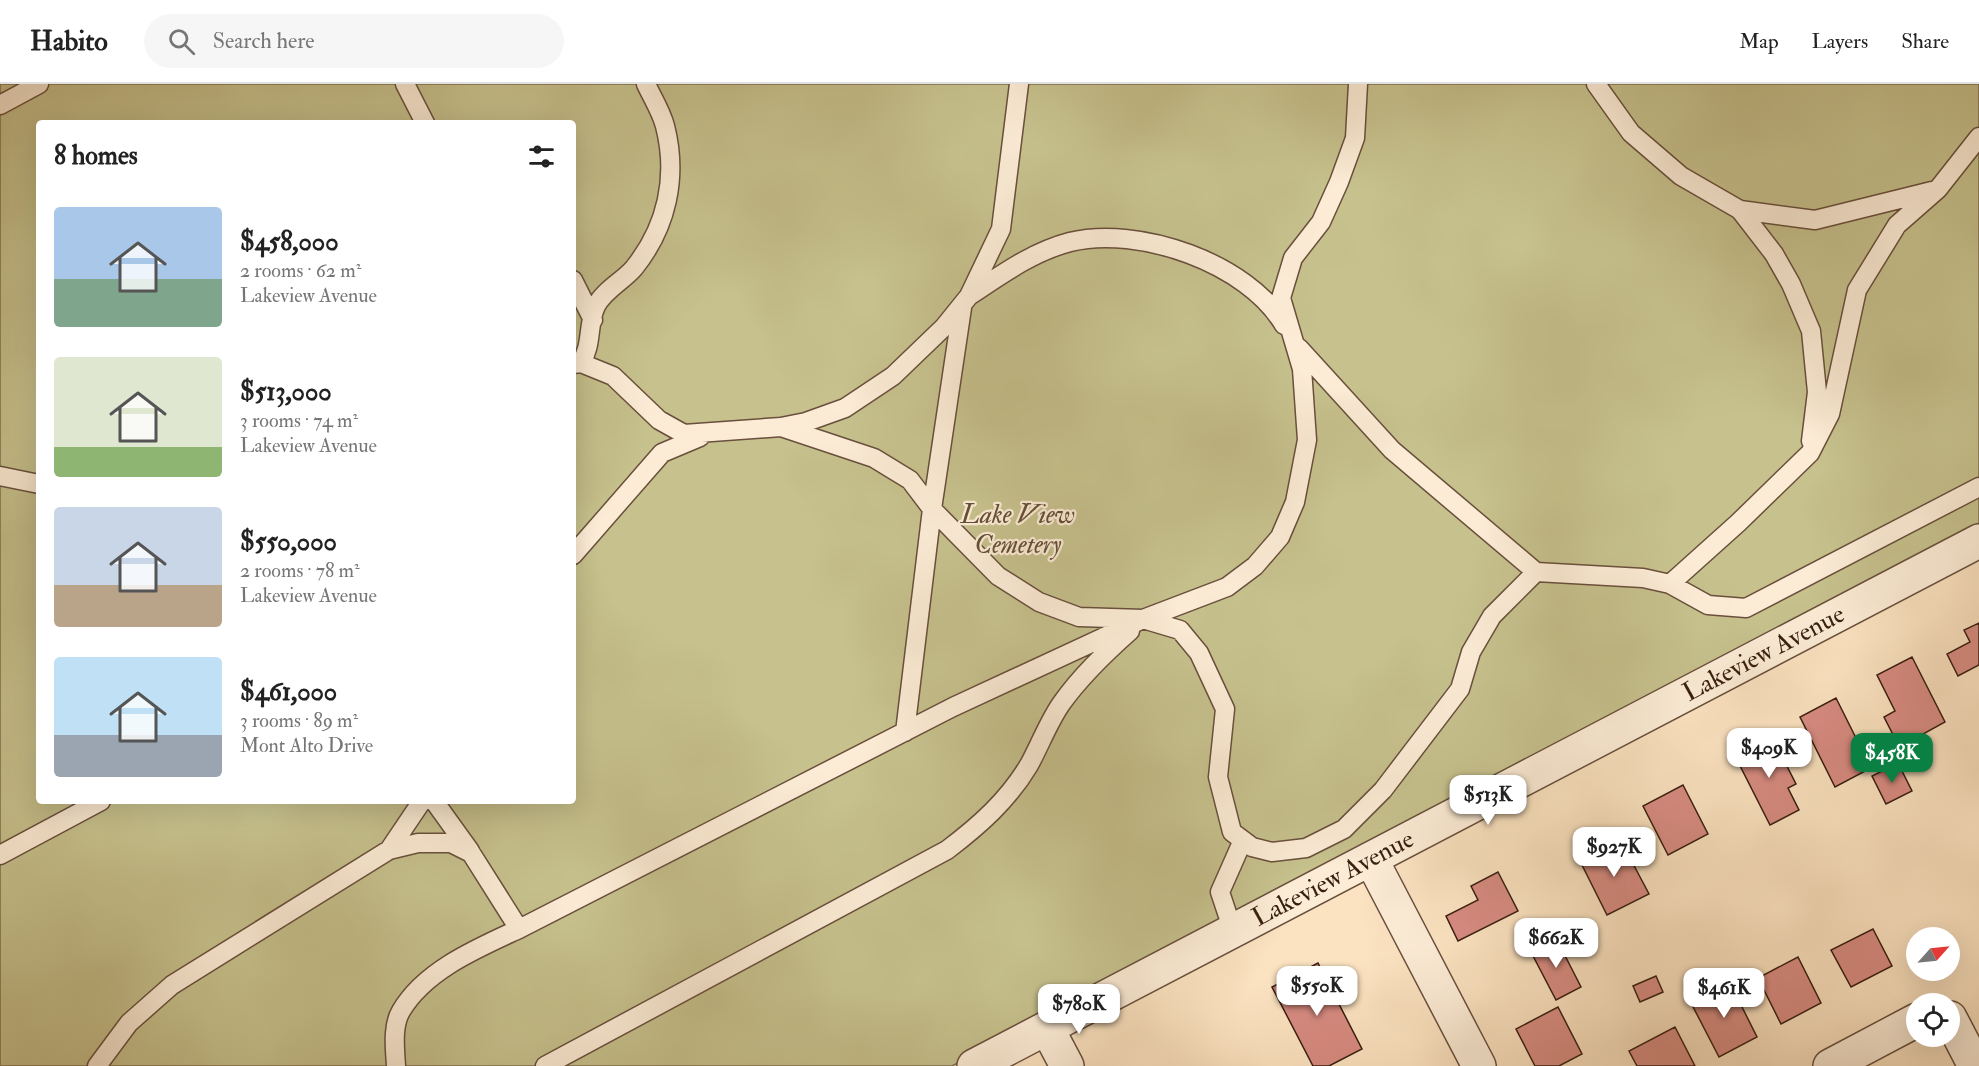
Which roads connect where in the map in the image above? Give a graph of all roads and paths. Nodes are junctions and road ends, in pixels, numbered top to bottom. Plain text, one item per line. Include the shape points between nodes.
1 (39, 84) edge
2 (405, 84) edge
3 (646, 84) edge
4 (1019, 84) edge
5 (1358, 84) edge
6 (1596, 84) edge
7 (0, 105) edge
8 (423, 120) edge
9 (1979, 137) edge
10 (1938, 189) junction
11 (1740, 210) junction
12 (576, 286) edge
13 (965, 302) junction
14 (593, 320) junction
15 (1296, 345) junction
16 (577, 363) edge
17 (781, 427) junction
18 (707, 434) junction
19 (1810, 453) junction
20 (0, 476) edge
21 (36, 483) edge
22 (1979, 487) edge
23 (932, 509) junction
24 (1979, 541) edge
25 (576, 552) edge
26 (1536, 572) junction
27 (1670, 584) junction
28 (1143, 619) junction
29 (905, 732) junction
30 (95, 804) edge
31 (420, 804) edge
32 (436, 804) edge
33 (1243, 840) junction
34 (389, 850) junction
35 (1, 852) edge
36 (471, 854) junction
37 (1371, 859) junction
38 (519, 929) junction
39 (1233, 931) junction
40 (1906, 1026) edge
41 (1047, 1028) junction
42 (1960, 1037) edge
43 (97, 1066) edge
44 (396, 1066) edge
45 (545, 1066) edge
46 (974, 1066) edge
47 (1067, 1066) edge
48 (1479, 1066) edge
49 (1830, 1066) edge
50 (1975, 1066) edge

1 - 7 lane
2 - 8 lane
3 - 14 lane via 665,126 670,197 650,248 596,306
4 - 13 lane via 1001,229
5 - 15 lane via 1354,138 1340,182 1321,222 1293,258 1281,298
6 - 11 lane via 1631,133 1681,176
9 - 10 lane
10 - 11 lane via 1815,220
10 - 19 lane via 1897,225 1857,290 1830,414
11 - 19 lane via 1774,254 1811,331 1817,392
12 - 14 lane
13 - 15 lane via 1039,252 1072,242 1114,239 1155,243 1212,263 1237,277 1281,319
13 - 17 lane via 893,376 845,408
13 - 23 lane
14 - 16 lane via 588,352
15 - 26 lane via 1392,450
15 - 28 lane via 1307,406 1307,441 1295,502 1280,537 1255,566 1227,587
16 - 18 lane via 613,376 659,420 684,434
17 - 18 lane
17 - 23 lane via 874,458 910,480
18 - 25 lane via 662,453
19 - 27 lane
20 - 21 lane
22 - 27 lane via 1746,608 1708,605
23 - 28 lane via 998,576 1039,602 1079,617
23 - 29 lane
24 - 37 street, Lakeview Avenue
26 - 27 lane
26 - 33 lane via 1492,616 1471,652 1460,689 1446,709 1383,790 1344,829 1306,848 1272,852
28 - 29 lane
28 - 33 lane via 1180,630 1199,653 1225,709 1218,777 1232,832
28 - 45 lane via 1086,671 1059,707 1007,796 983,823 947,850
29 - 38 lane
30 - 35 lane
31 - 34 lane
32 - 36 lane
33 - 39 lane via 1220,892
34 - 36 lane via 418,843 451,843
34 - 43 lane via 172,985 129,1023
36 - 38 lane
37 - 39 street, Lakeview Avenue
37 - 48 street
38 - 44 lane via 442,970 406,1004 400,1012 394,1041
39 - 41 street, Lakeview Avenue
40 - 49 street
41 - 46 street, Lakeview Avenue
41 - 47 street
42 - 50 street

